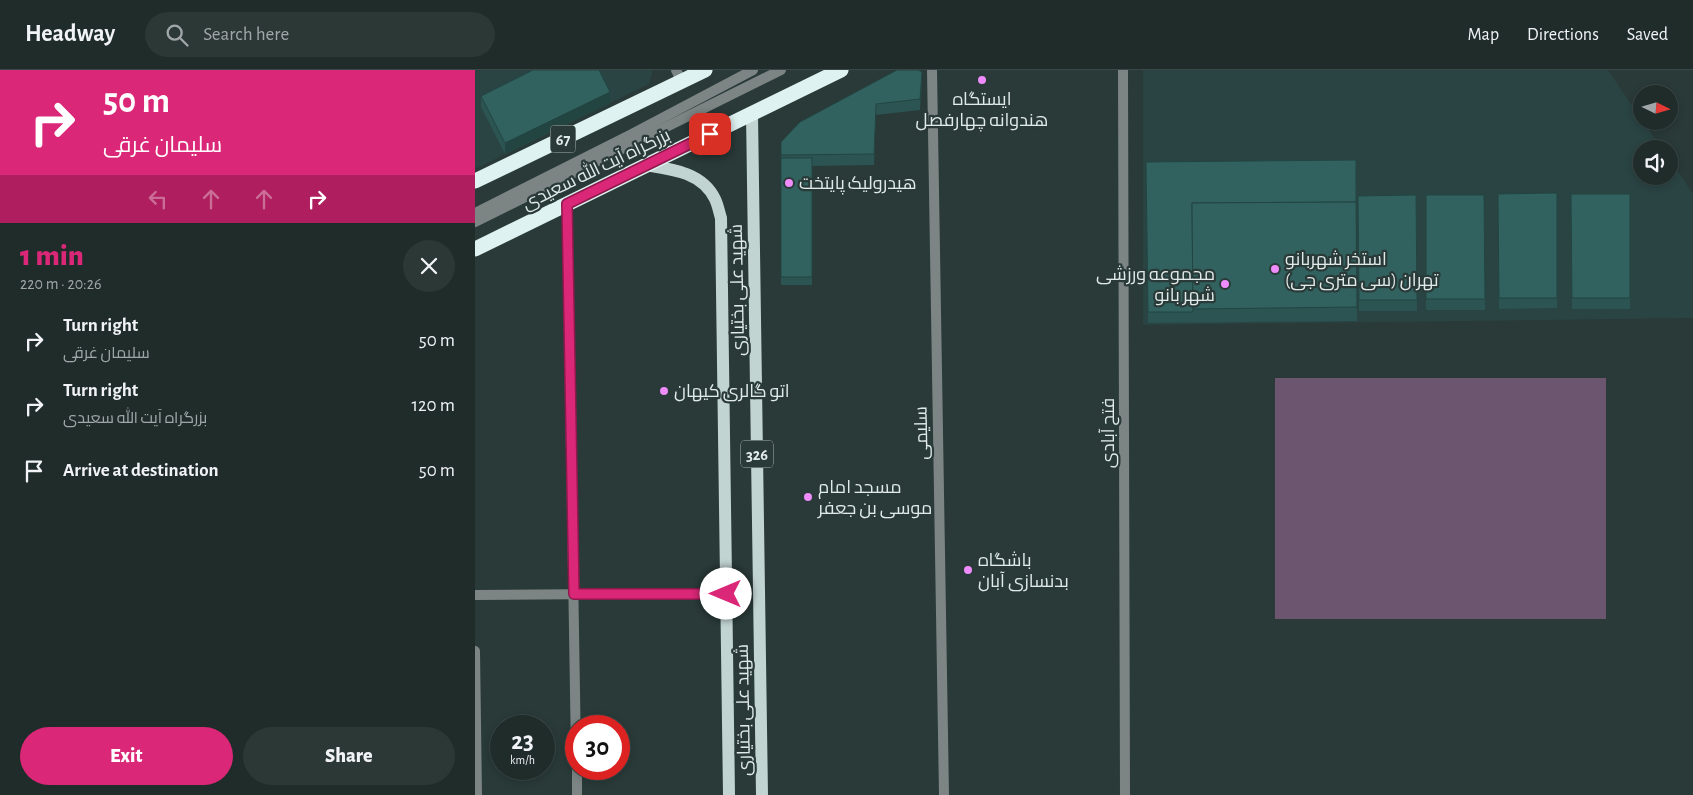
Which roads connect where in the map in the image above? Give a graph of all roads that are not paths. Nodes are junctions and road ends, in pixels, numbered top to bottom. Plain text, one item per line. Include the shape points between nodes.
1 (705, 70) edge
2 (753, 70) edge
3 (781, 70) edge
4 (841, 70) edge
5 (932, 70) edge
6 (1123, 70) edge
7 (679, 76) edge
8 (752, 114) junction
9 (645, 165) junction
10 (475, 181) edge
11 (567, 204) junction
12 (475, 213) edge
13 (475, 222) edge
14 (475, 250) edge
15 (475, 594) edge
16 (574, 594) junction
17 (726, 594) junction
18 (475, 651) edge
19 (576, 715) edge
20 (577, 780) edge
21 (477, 795) edge
22 (577, 795) edge
23 (729, 795) edge
24 (762, 795) edge
25 (944, 795) edge
26 (1125, 795) edge

1 - 7 highway, 67
2 - 12 street
3 - 13 street
4 - 8 highway, بزرگراه آیت الله سعیدی
5 - 25 street, سلیمی
6 - 26 street, فتح آبادی
7 - 10 highway, 67
8 - 9 highway, بزرگراه آیت الله سعیدی
8 - 24 main road, شهید علی بختیاری / 326
9 - 11 highway, بزرگراه آیت الله سعیدی
9 - 17 main road, شهید علی بختیاری / 326 via 681,171 694,177 715,199 721,218
11 - 14 highway, بزرگراه آیت الله سعیدی
11 - 16 street
15 - 16 street
16 - 17 street
16 - 19 street
17 - 23 main road, شهید علی بختیاری / 326
18 - 21 street
20 - 22 street

